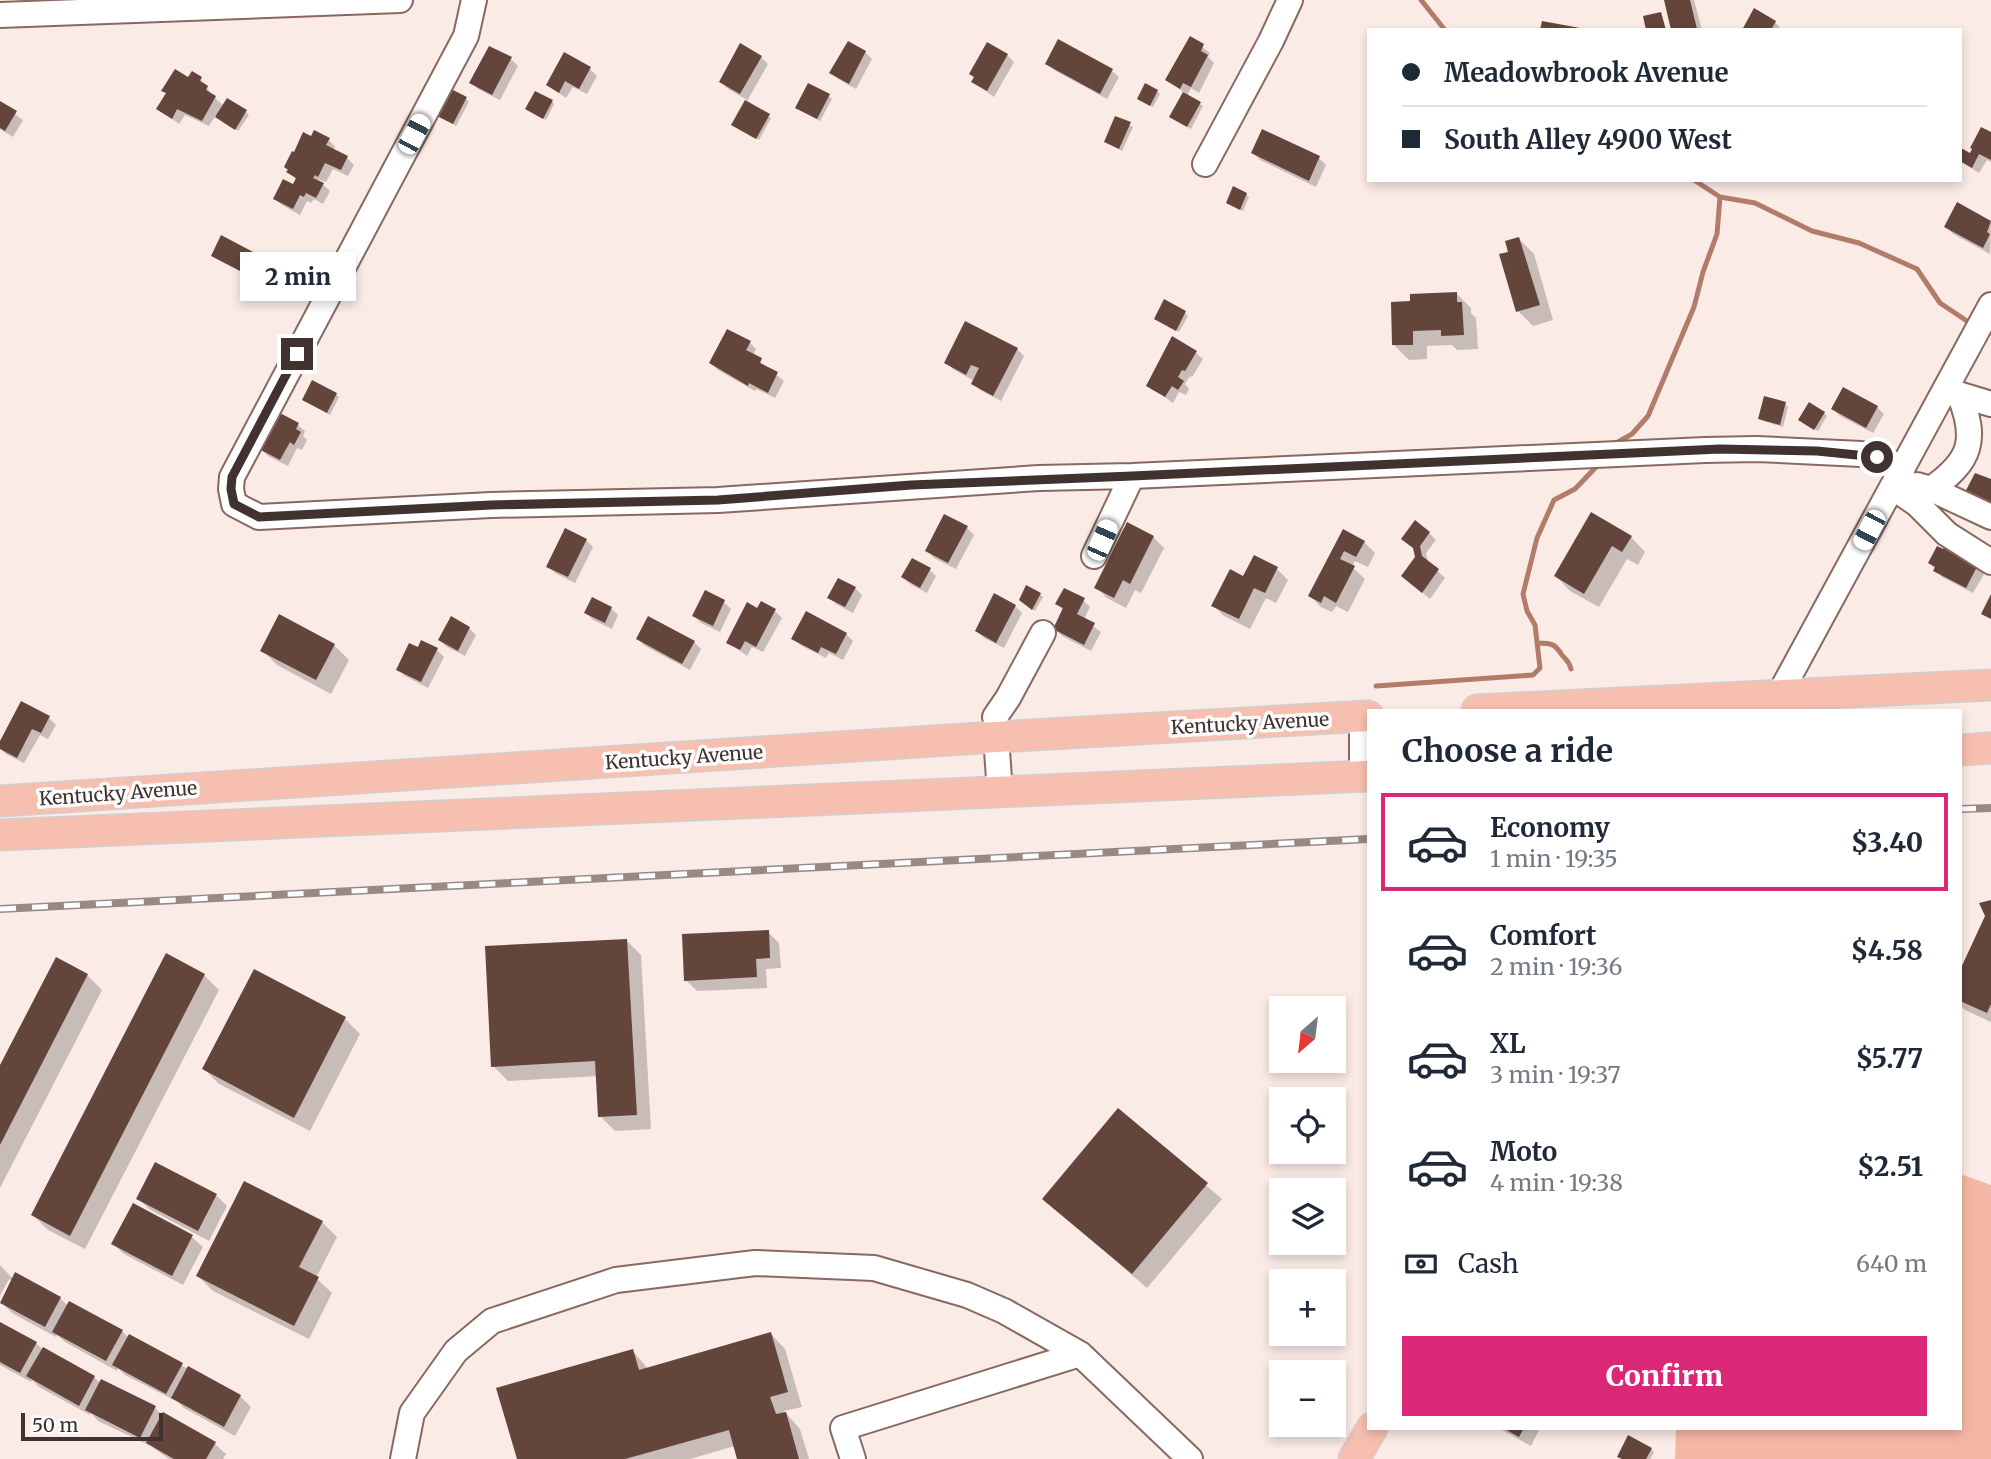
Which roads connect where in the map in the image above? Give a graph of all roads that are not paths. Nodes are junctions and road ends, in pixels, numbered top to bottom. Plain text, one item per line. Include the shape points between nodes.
1 (400, 0) edge
2 (474, 0) edge
3 (1290, 0) edge
4 (0, 15) edge
5 (1205, 164) dead end
6 (1991, 305) edge
7 (1952, 392) junction
8 (1991, 404) edge
9 (1132, 476) junction
10 (1897, 478) junction
11 (1931, 489) junction
12 (1991, 517) edge
13 (1094, 556) dead end
14 (1991, 562) edge
15 (1043, 633) dead end
16 (1991, 685) edge
17 (1923, 688) junction
18 (1771, 705) edge
19 (1536, 709) edge
20 (1872, 709) edge
21 (1365, 717) edge
22 (995, 727) junction
23 (1991, 748) edge
24 (1962, 750) edge
25 (1365, 776) edge
26 (1000, 792) junction
27 (0, 801) edge
28 (0, 835) edge
29 (1080, 1354) junction
30 (1371, 1430) edge
31 (403, 1459) edge
32 (853, 1459) edge
33 (1190, 1459) edge
34 (1354, 1459) edge

1 - 4 street
2 - 9 street via 466,36 232,477 234,504 259,517 718,500 911,485
3 - 5 street
6 - 7 street
7 - 8 street
7 - 10 street
7 - 11 street via 1968,417 1968,446 1955,469
9 - 10 street via 1735,449 1861,454 1877,457
9 - 13 street
10 - 11 street
10 - 14 street via 1947,534
10 - 18 street
11 - 12 street
15 - 22 street
16 - 17 main road
17 - 18 main road
17 - 20 main road via 1902,704
18 - 19 main road
21 - 22 main road, Kentucky Avenue
21 - 25 street
22 - 26 street
22 - 27 main road, Kentucky Avenue
23 - 24 main road
25 - 26 main road, Kentucky Avenue
26 - 28 main road, Kentucky Avenue
29 - 31 street via 967,1294 874,1268 755,1264 616,1280 492,1321 456,1350 412,1413
29 - 32 street via 843,1428
29 - 33 street
30 - 34 main road

